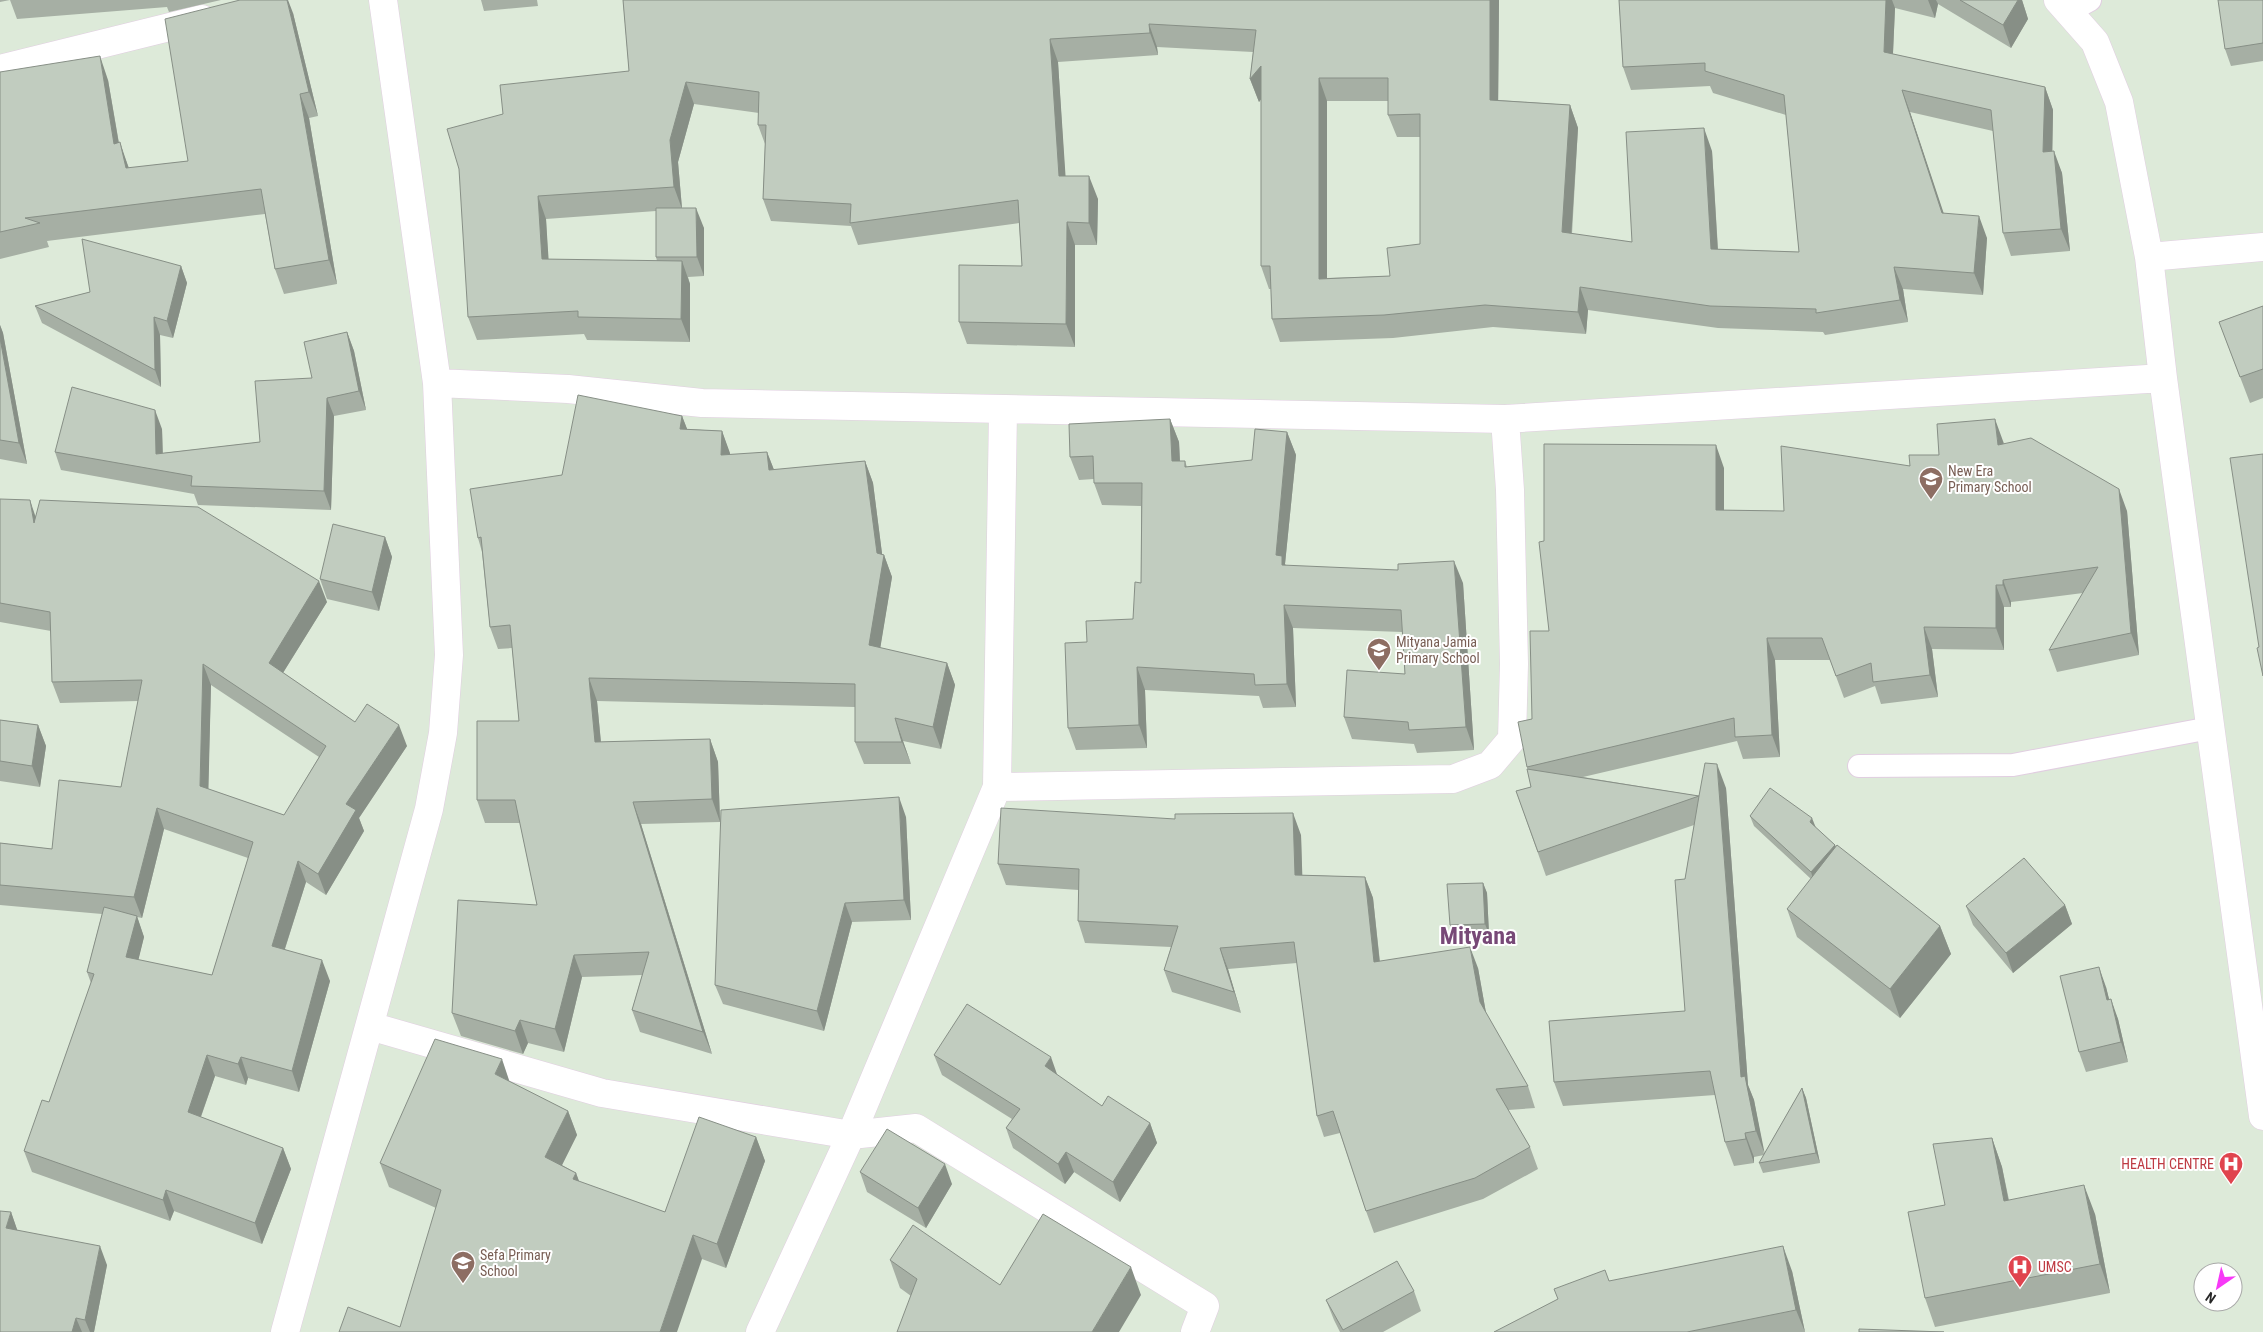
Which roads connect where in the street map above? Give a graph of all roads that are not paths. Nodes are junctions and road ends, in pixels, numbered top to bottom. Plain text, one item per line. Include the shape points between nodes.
1 (382, 0) edge
2 (2072, 4) edge
3 (222, 14) edge
4 (0, 69) edge
5 (2263, 248) edge
6 (2149, 257) junction
7 (2163, 378) junction
8 (437, 383) junction
9 (1003, 410) junction
10 (1505, 419) junction
11 (2210, 728) junction
12 (1859, 766) dead end
13 (997, 787) junction
14 (370, 1026) junction
15 (2260, 1071) edge
16 (2263, 1116) edge
17 (852, 1135) junction
18 (285, 1332) edge
19 (760, 1332) edge
20 (1195, 1332) edge

1 - 8 street
2 - 6 street via 2095,42 2120,102
3 - 4 street
5 - 6 street
6 - 7 street
7 - 10 street
7 - 11 street
8 - 9 street via 568,389 702,404
8 - 14 street via 449,655 443,733 429,809
9 - 10 street
9 - 13 street
10 - 13 street via 1514,654 1512,739 1490,766 1453,779
11 - 12 lane via 2013,765
11 - 15 street
13 - 17 street
14 - 17 street via 602,1093
14 - 18 street
15 - 16 street
17 - 19 street
17 - 20 street via 916,1128 1205,1306

